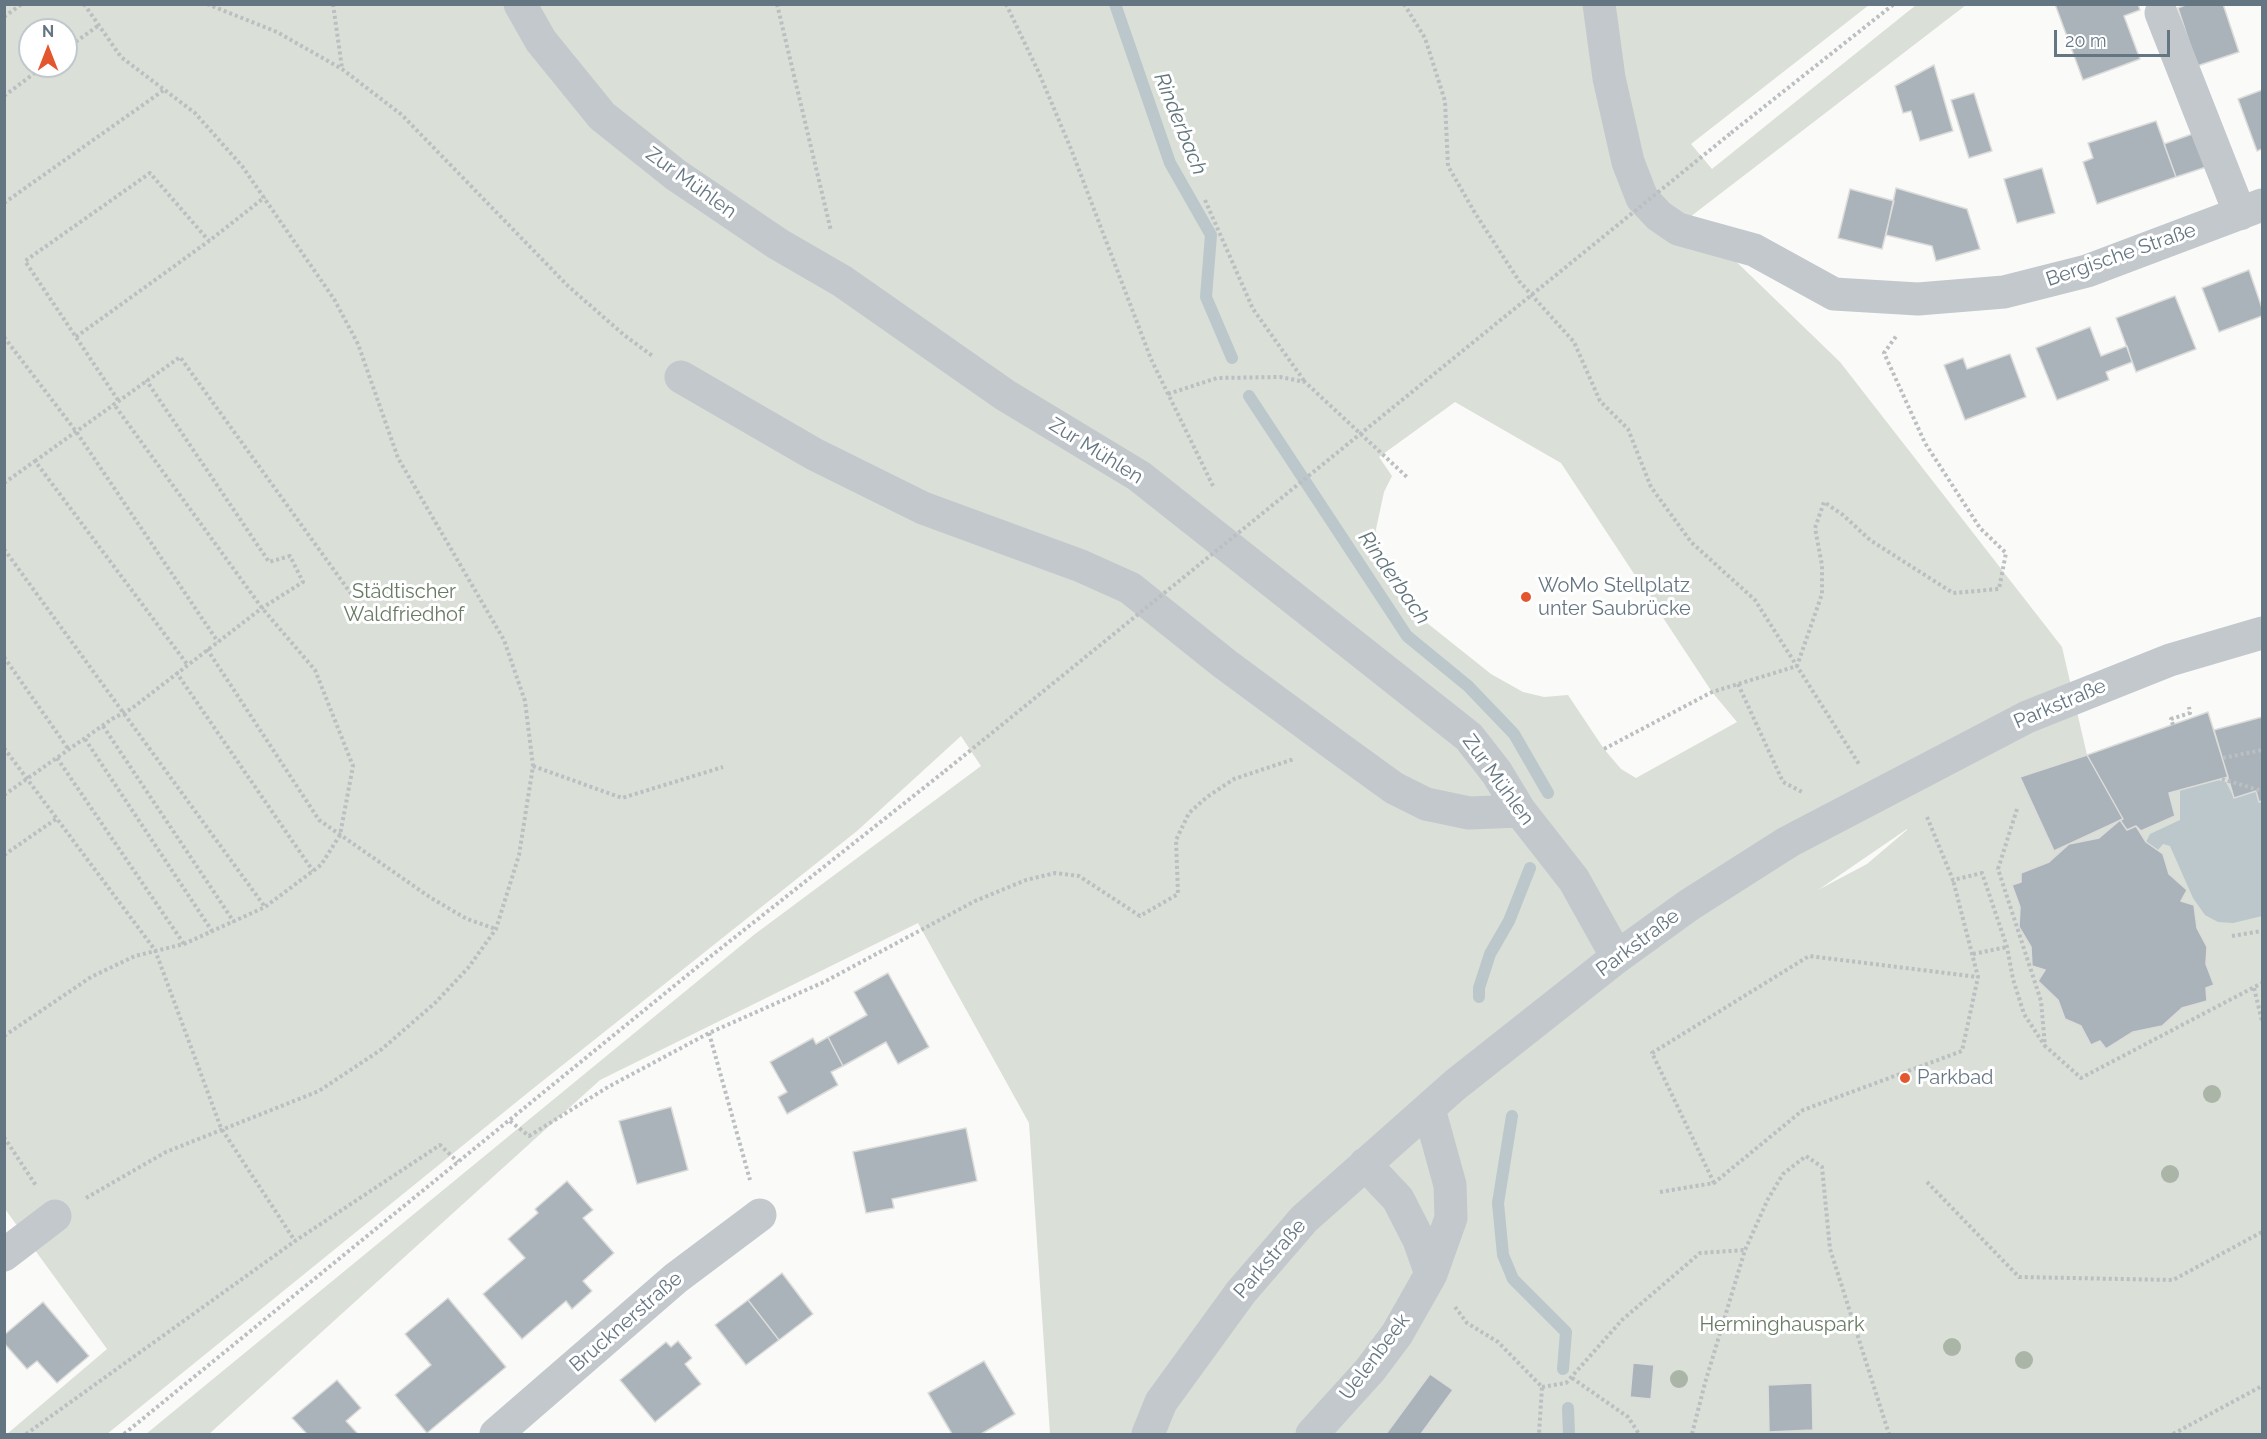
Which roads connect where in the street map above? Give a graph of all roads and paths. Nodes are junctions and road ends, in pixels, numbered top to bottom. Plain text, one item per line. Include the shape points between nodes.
1 (22, 4) edge
2 (84, 4) edge
3 (207, 4) edge
4 (333, 4) edge
5 (520, 4) edge
6 (777, 4) edge
7 (1006, 4) edge
8 (1404, 4) edge
9 (1599, 4) edge
10 (1894, 4) edge
11 (2161, 13) dead end
12 (4, 17) edge
13 (99, 25) junction
14 (78, 40) edge
15 (342, 69) junction
16 (28, 78) edge
17 (164, 90) junction
18 (4, 96) edge
19 (266, 197) junction
20 (1205, 200) dead end
21 (4, 203) edge
22 (2251, 210) edge
23 (209, 242) junction
24 (842, 281) junction
25 (1902, 330) dead end
26 (4, 337) edge
27 (76, 337) junction
28 (681, 376) joint
29 (146, 380) junction
30 (1305, 382) junction
31 (1168, 394) junction
32 (118, 400) junction
33 (113, 403) junction
34 (75, 430) junction
35 (35, 461) junction
36 (1408, 478) dead end
37 (4, 483) edge
38 (1208, 528) junction
39 (4, 549) edge
40 (352, 595) dead end
41 (262, 608) junction
42 (2262, 633) edge
43 (218, 642) junction
44 (207, 649) junction
45 (4, 657) edge
46 (187, 664) junction
47 (1797, 666) junction
48 (176, 672) junction
49 (1738, 684) junction
50 (2189, 707) dead end
51 (122, 714) junction
52 (2173, 725) dead end
53 (104, 726) junction
54 (85, 739) junction
55 (1336, 746) junction
56 (4, 748) edge
57 (1604, 749) dead end
58 (69, 750) junction
59 (2262, 750) edge
60 (57, 758) junction
61 (2223, 758) dead end
62 (533, 766) junction
63 (723, 767) dead end
64 (1863, 770) dead end
65 (2222, 779) dead end
66 (26, 780) junction
67 (2262, 791) edge
68 (4, 795) edge
69 (1811, 797) dead end
70 (2017, 809) dead end
71 (1520, 811) junction
72 (1928, 817) dead end
73 (56, 819) junction
74 (340, 835) junction
75 (4, 855) edge
76 (313, 871) junction
77 (1953, 880) junction
78 (265, 907) junction
79 (234, 922) junction
80 (496, 929) junction
81 (212, 931) junction
82 (2262, 931) edge
83 (2232, 936) dead end
84 (184, 944) junction
85 (2007, 946) junction
86 (155, 950) junction
87 (1973, 954) junction
88 (1617, 957) junction
89 (1978, 977) junction
90 (2262, 983) edge
91 (2254, 988) junction
92 (2262, 1021) edge
93 (5, 1033) edge
94 (709, 1033) junction
95 (2045, 1046) junction
96 (1429, 1109) junction
97 (510, 1121) junction
98 (221, 1128) junction
99 (4, 1137) edge
100 (458, 1162) junction
101 (1365, 1164) junction
102 (1927, 1182) dead end
103 (1714, 1183) junction
104 (1660, 1192) dead end
105 (760, 1215) joint
106 (55, 1216) junction
107 (2262, 1232) edge
108 (295, 1241) junction
109 (1744, 1250) junction
110 (4, 1255) edge
111 (1431, 1274) junction
112 (1454, 1306) dead end
113 (1572, 1377) junction
114 (2262, 1386) edge
115 (1542, 1387) junction
116 (26, 1434) edge
117 (124, 1434) edge
118 (496, 1434) edge
119 (1148, 1434) edge
120 (1312, 1434) edge
121 (1539, 1434) edge
122 (1639, 1434) edge
123 (1692, 1434) edge
124 (1889, 1434) edge
125 (2173, 1434) edge

1 - 12 path
2 - 13 path
3 - 15 path via 277,32
4 - 15 path
5 - 24 street, Zur Mühlen via 541,41 602,116 676,175 778,244
6 - 24 path
7 - 31 path via 1048,95
8 - 47 path via 1425,38 1445,101 1448,166 1459,185 1519,281 1574,342 1600,401 1628,429 1651,487 1691,542 1755,600
9 - 22 street, Bergische Straße via 1609,78 1628,162 1642,198 1678,229 1754,250 1834,294 1918,299 2004,292 2087,271
10 - 97 path, bridge
11 - 22 street
13 - 14 path
13 - 17 path via 121,57
15 - 28 path via 402,115 568,286 624,335
16 - 18 path
17 - 19 path via 195,113
17 - 21 path
19 - 23 path
19 - 62 path via 334,299 358,344 398,458 504,640 525,701
20 - 30 path via 1253,309
23 - 27 path
23 - 27 path via 150,173 25,261
24 - 38 street, Zur Mühlen via 1005,394 1138,476
25 - 47 path via 1884,353 1925,443 1980,528 2006,553 1999,590 1953,593 1870,540 1824,502 1815,528 1821,594
26 - 34 path
27 - 32 path
28 - 55 street via 814,454 923,508 1130,588
29 - 32 path
29 - 40 path via 180,357
29 - 41 path via 269,562 290,556 303,582
30 - 31 path via 1280,376 1217,378
30 - 36 path
31 - 38 path via 1212,478 1218,501
32 - 33 path
33 - 34 path
33 - 41 path
34 - 35 path
34 - 43 path
35 - 37 path
35 - 46 path
38 - 71 street, Zur Mühlen via 1469,737
39 - 51 path
41 - 43 path
41 - 74 path via 315,670 353,766
42 - 88 street, Parkstraße via 2170,660 2027,717 1788,842
43 - 44 path
44 - 46 path
44 - 74 path via 320,820
45 - 58 path
46 - 48 path
47 - 49 path
47 - 64 path
48 - 51 path
48 - 76 path
49 - 57 path via 1712,692
49 - 69 path via 1783,783
50 - 52 path via 2190,713 2171,719
51 - 53 path
51 - 78 path
53 - 54 path
53 - 79 path
54 - 58 path
54 - 81 path
55 - 71 street via 1394,788 1426,804 1469,813
55 - 94 path via 1234,779 1189,813 1176,840 1178,894 1140,916 1079,876 1055,873 1026,880 975,901 824,982
56 - 66 path
58 - 60 path
59 - 61 path
60 - 66 path
60 - 84 path
62 - 63 path via 622,798
62 - 80 path via 519,855
65 - 67 path
66 - 68 path
66 - 73 path
70 - 95 path via 1998,869 2042,1000
71 - 88 street, Zur Mühlen via 1574,880
72 - 77 path
73 - 75 path
73 - 86 path
74 - 76 path
74 - 80 path via 431,898 467,919
76 - 78 path
77 - 85 path via 1982,873
77 - 87 path
78 - 79 path
79 - 81 path
80 - 98 path via 468,968 435,1003 382,1049 319,1091
81 - 84 path
82 - 83 path
84 - 86 path
85 - 87 path
85 - 95 path via 2024,1014
86 - 93 path via 91,977
86 - 98 path
87 - 89 path
88 - 96 street, Parkstraße
89 - 103 path via 1962,1051 1803,1110
89 - 103 path via 1809,956 1652,1053
90 - 91 path
91 - 92 path
91 - 95 path via 2081,1078
94 - 97 path via 608,1087 529,1136
94 - 105 path
96 - 101 street, Parkstraße
96 - 111 street, Uelenbeek via 1450,1185 1451,1218
97 - 100 path
98 - 106 path via 166,1152
98 - 108 path
99 - 106 path
100 - 108 path via 440,1145
100 - 117 path
101 - 111 street via 1398,1199
101 - 119 street, Parkstraße via 1304,1219 1240,1292 1161,1402
102 - 107 path via 2019,1277 2173,1280
103 - 104 path
105 - 118 street, Brucknerstraße via 676,1278
106 - 110 street
108 - 116 path
109 - 113 path via 1700,1253 1622,1320
109 - 123 path
109 - 124 path via 1783,1174 1806,1156 1822,1167 1830,1249
111 - 120 street, Uelenbeek via 1397,1334
112 - 115 path via 1467,1323 1498,1342
113 - 115 path via 1566,1383
113 - 122 path via 1628,1417
114 - 125 path
115 - 121 path

